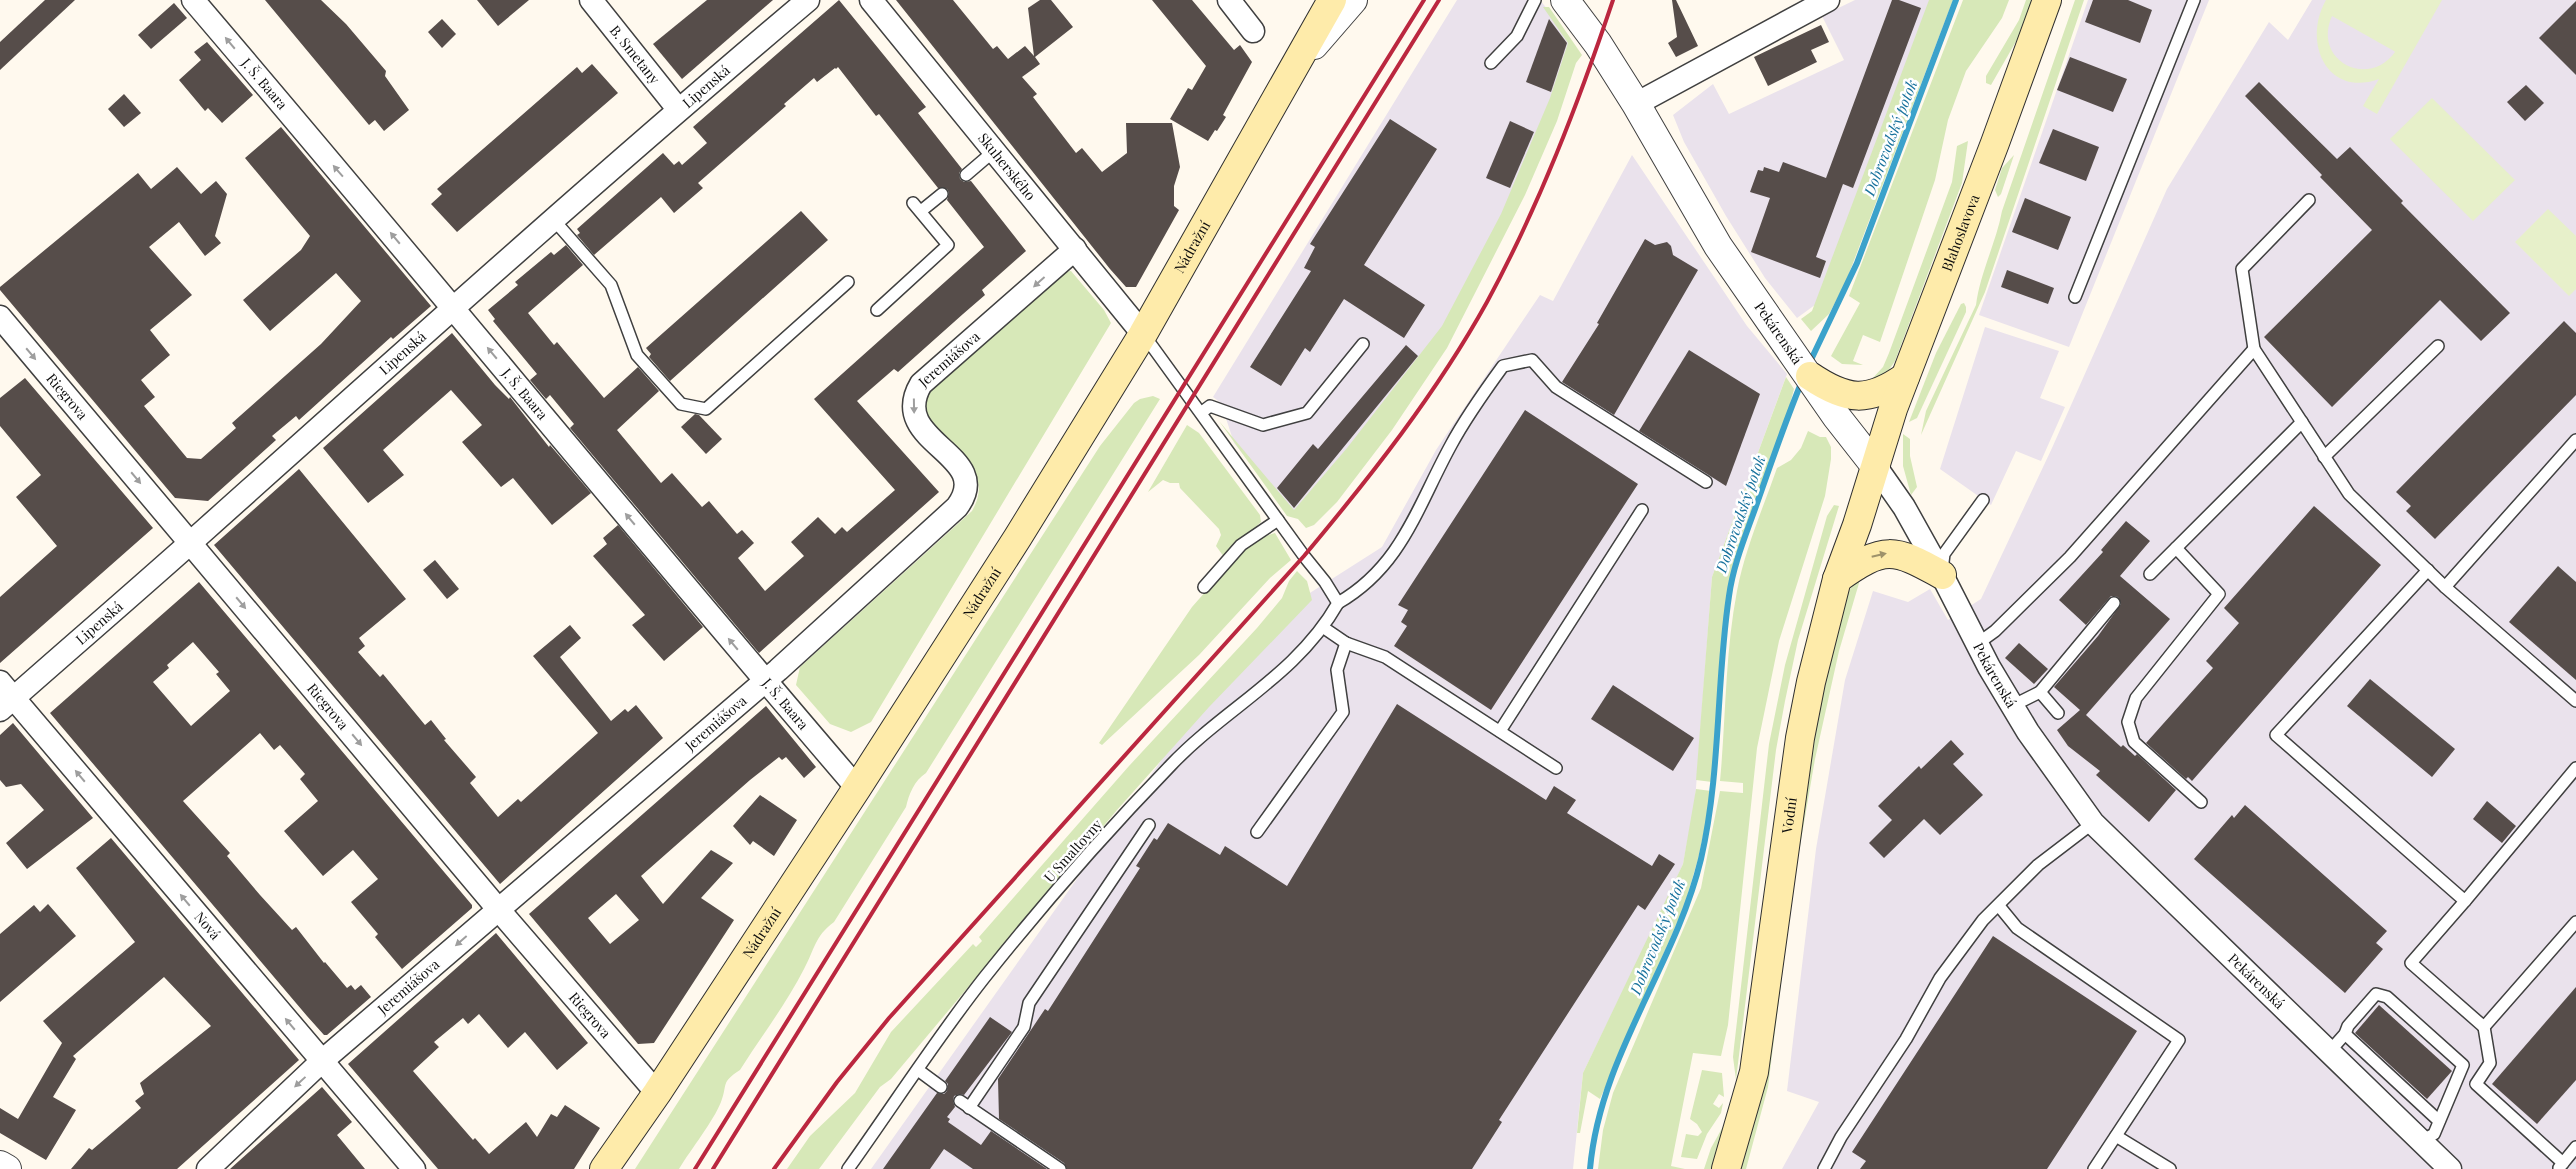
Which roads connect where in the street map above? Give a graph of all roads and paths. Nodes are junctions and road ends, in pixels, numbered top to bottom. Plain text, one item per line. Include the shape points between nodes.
1 (193, 0) edge
2 (591, 0) edge
3 (808, 0) edge
4 (872, 0) edge
5 (1229, 0) edge
6 (1332, 0) edge
7 (1353, 0) edge
8 (1535, 0) edge
9 (1565, 0) edge
10 (1828, 0) edge
11 (2047, 0) edge
12 (2194, 0) edge
13 (1253, 31) dead end
14 (1491, 64) dead end
15 (1292, 71) junction
16 (1636, 104) junction
17 (678, 109) junction
18 (994, 151) junction
19 (966, 175) dead end
20 (942, 194) dead end
21 (2309, 200) dead end
22 (553, 219) junction
23 (1075, 249) junction
24 (848, 282) dead end
25 (2075, 297) dead end
26 (453, 306) junction
27 (877, 310) dead end
28 (0, 317) edge
29 (1143, 334) junction
30 (1363, 344) dead end
31 (2438, 346) dead end
32 (2254, 349) junction
33 (1905, 377) junction
34 (1815, 380) junction
35 (1202, 412) junction
36 (2302, 422) junction
37 (2576, 440) edge
38 (2324, 457) junction
39 (1876, 467) junction
40 (1706, 482) dead end
41 (1983, 500) dead end
42 (1642, 510) dead end
43 (1278, 520) junction
44 (190, 542) junction
45 (2176, 548) junction
46 (2428, 570) junction
47 (2150, 574) dead end
48 (1942, 575) junction
49 (1838, 579) junction
50 (1204, 587) dead end
51 (2445, 587) junction
52 (2114, 603) dead end
53 (1338, 604) junction
54 (1324, 628) junction
55 (1346, 643) junction
56 (1977, 644) junction
57 (764, 682) junction
58 (2040, 692) junction
59 (5, 697) edge
60 (2576, 701) edge
61 (2012, 706) junction
62 (2058, 713) dead end
63 (1500, 731) junction
64 (1556, 768) dead end
65 (2576, 768) edge
66 (857, 788) junction
67 (2201, 802) dead end
68 (2093, 823) junction
69 (1149, 825) dead end
70 (1257, 832) dead end
71 (2465, 901) junction
72 (1998, 906) junction
73 (498, 909) junction
74 (2576, 922) edge
75 (2484, 1027) junction
76 (2345, 1034) junction
77 (2329, 1052) junction
78 (322, 1061) junction
79 (918, 1070) junction
80 (941, 1087) dead end
81 (657, 1093) junction
82 (2439, 1121) junction
83 (2116, 1136) junction
84 (2421, 1141) junction
85 (2576, 1147) edge
86 (0, 1165) edge
87 (2560, 1166) edge
88 (7, 1169) edge
89 (208, 1169) edge
90 (414, 1169) edge
91 (604, 1169) edge
92 (848, 1169) edge
93 (1060, 1169) edge
94 (1726, 1169) edge
95 (1824, 1169) edge
96 (2094, 1169) edge
97 (2170, 1169) edge
98 (2450, 1169) edge

26 -> 1 street, J. Š. Baara
2 - 17 street, B. Smetany
3 - 17 street, Lipenská
4 - 18 street, Skuherského
5 - 13 street
6 - 15 main road, Nádražní
7 - 15 street
8 - 14 lane via 1517,36
9 - 16 street, Pekárenská
10 - 16 street
11 - 33 main road, Blahoslavova
12 - 25 lane
15 - 29 main road, Nádražní
16 - 34 street, Pekárenská via 1718,246
17 - 22 street, Lipenská
18 - 19 lane
18 - 23 street, Skuherského
20 - 27 lane via 917,207 948,245
21 - 32 lane via 2242,269
22 - 24 lane via 611,285 637,355 681,404 706,409
22 - 26 street, Lipenská
23 - 29 street, Skuherského
23 -> 57 street, Jeremiášova via 921,384 914,396 912,411 920,425 962,470 967,482 966,495 957,507
26 - 44 street, Lipenská
57 -> 26 street, J. Š. Baara
28 -> 44 street, Riegrova
29 - 35 lane
29 - 66 main road, Nádražní
30 - 35 lane via 1307,413 1263,425 1210,406
31 - 38 lane
32 - 36 lane
32 - 56 lane via 2070,557 1995,631
33 - 34 main road via 1875,395 1847,395
33 - 39 main road, Blahoslavova
34 - 39 street, Pekárenská
35 - 43 lane
36 - 38 lane
36 - 45 lane
37 - 51 lane
38 - 46 lane via 2348,494
39 - 48 street, Pekárenská via 1904,507
39 - 49 main road, Vodní
40 - 53 lane via 1556,387 1532,360 1503,366 1472,409 1414,523 1391,558 1357,592
41 - 48 lane via 1944,554
42 - 63 lane
43 - 50 lane via 1241,545
43 - 53 lane
44 - 59 street, Lipenská
44 -> 73 street, Riegrova
45 - 47 lane
45 - 67 lane via 2219,594 2136,698 2128,722 2134,742
46 - 51 lane
46 - 71 lane via 2276,734
49 -> 48 main road via 1865,560 1880,554 1901,554 1913,558
48 - 56 street, Pekárenská
49 - 94 main road, Vodní via 1800,738 1754,1072
51 - 60 lane
52 - 58 lane
53 - 54 lane, U Smaltovny
54 - 55 lane
54 - 79 lane, U Smaltovny via 1303,652 1172,763 1065,880 983,979
55 - 63 lane via 1385,657
55 - 70 lane via 1337,670 1343,712
56 - 61 street, Pekárenská
57 - 66 street, J. Š. Baara
57 - 73 street, Jeremiášova
58 - 61 lane
58 - 62 lane
78 -> 59 street, Nová
61 - 68 street, Pekárenská
63 - 64 lane
65 - 71 lane
66 - 81 main road, Nádražní
68 - 72 lane via 2038,865
68 - 77 street, Pekárenská
69 - 93 lane via 1029,1002 1024,1027 965,1104
71 - 75 lane via 2411,963
72 - 83 lane via 2017,928 2179,1040
72 - 95 lane via 1940,978 1906,1039
73 -> 78 street, Jeremiášova
73 - 81 street, Riegrova
74 - 75 lane
75 - 87 lane via 2490,1063 2476,1084
76 - 77 lane
76 - 82 lane
76 - 82 lane via 2348,1026 2376,994 2387,998 2463,1065
77 - 84 street, Pekárenská
78 -> 89 street, Jeremiášova
78 - 90 street, Nová
79 - 80 lane
79 - 92 lane, U Smaltovny
81 - 91 main road, Nádražní
82 - 84 lane via 2434,1134
83 - 96 lane
83 - 97 lane
84 - 98 street, Pekárenská
85 - 87 lane
86 - 88 street

